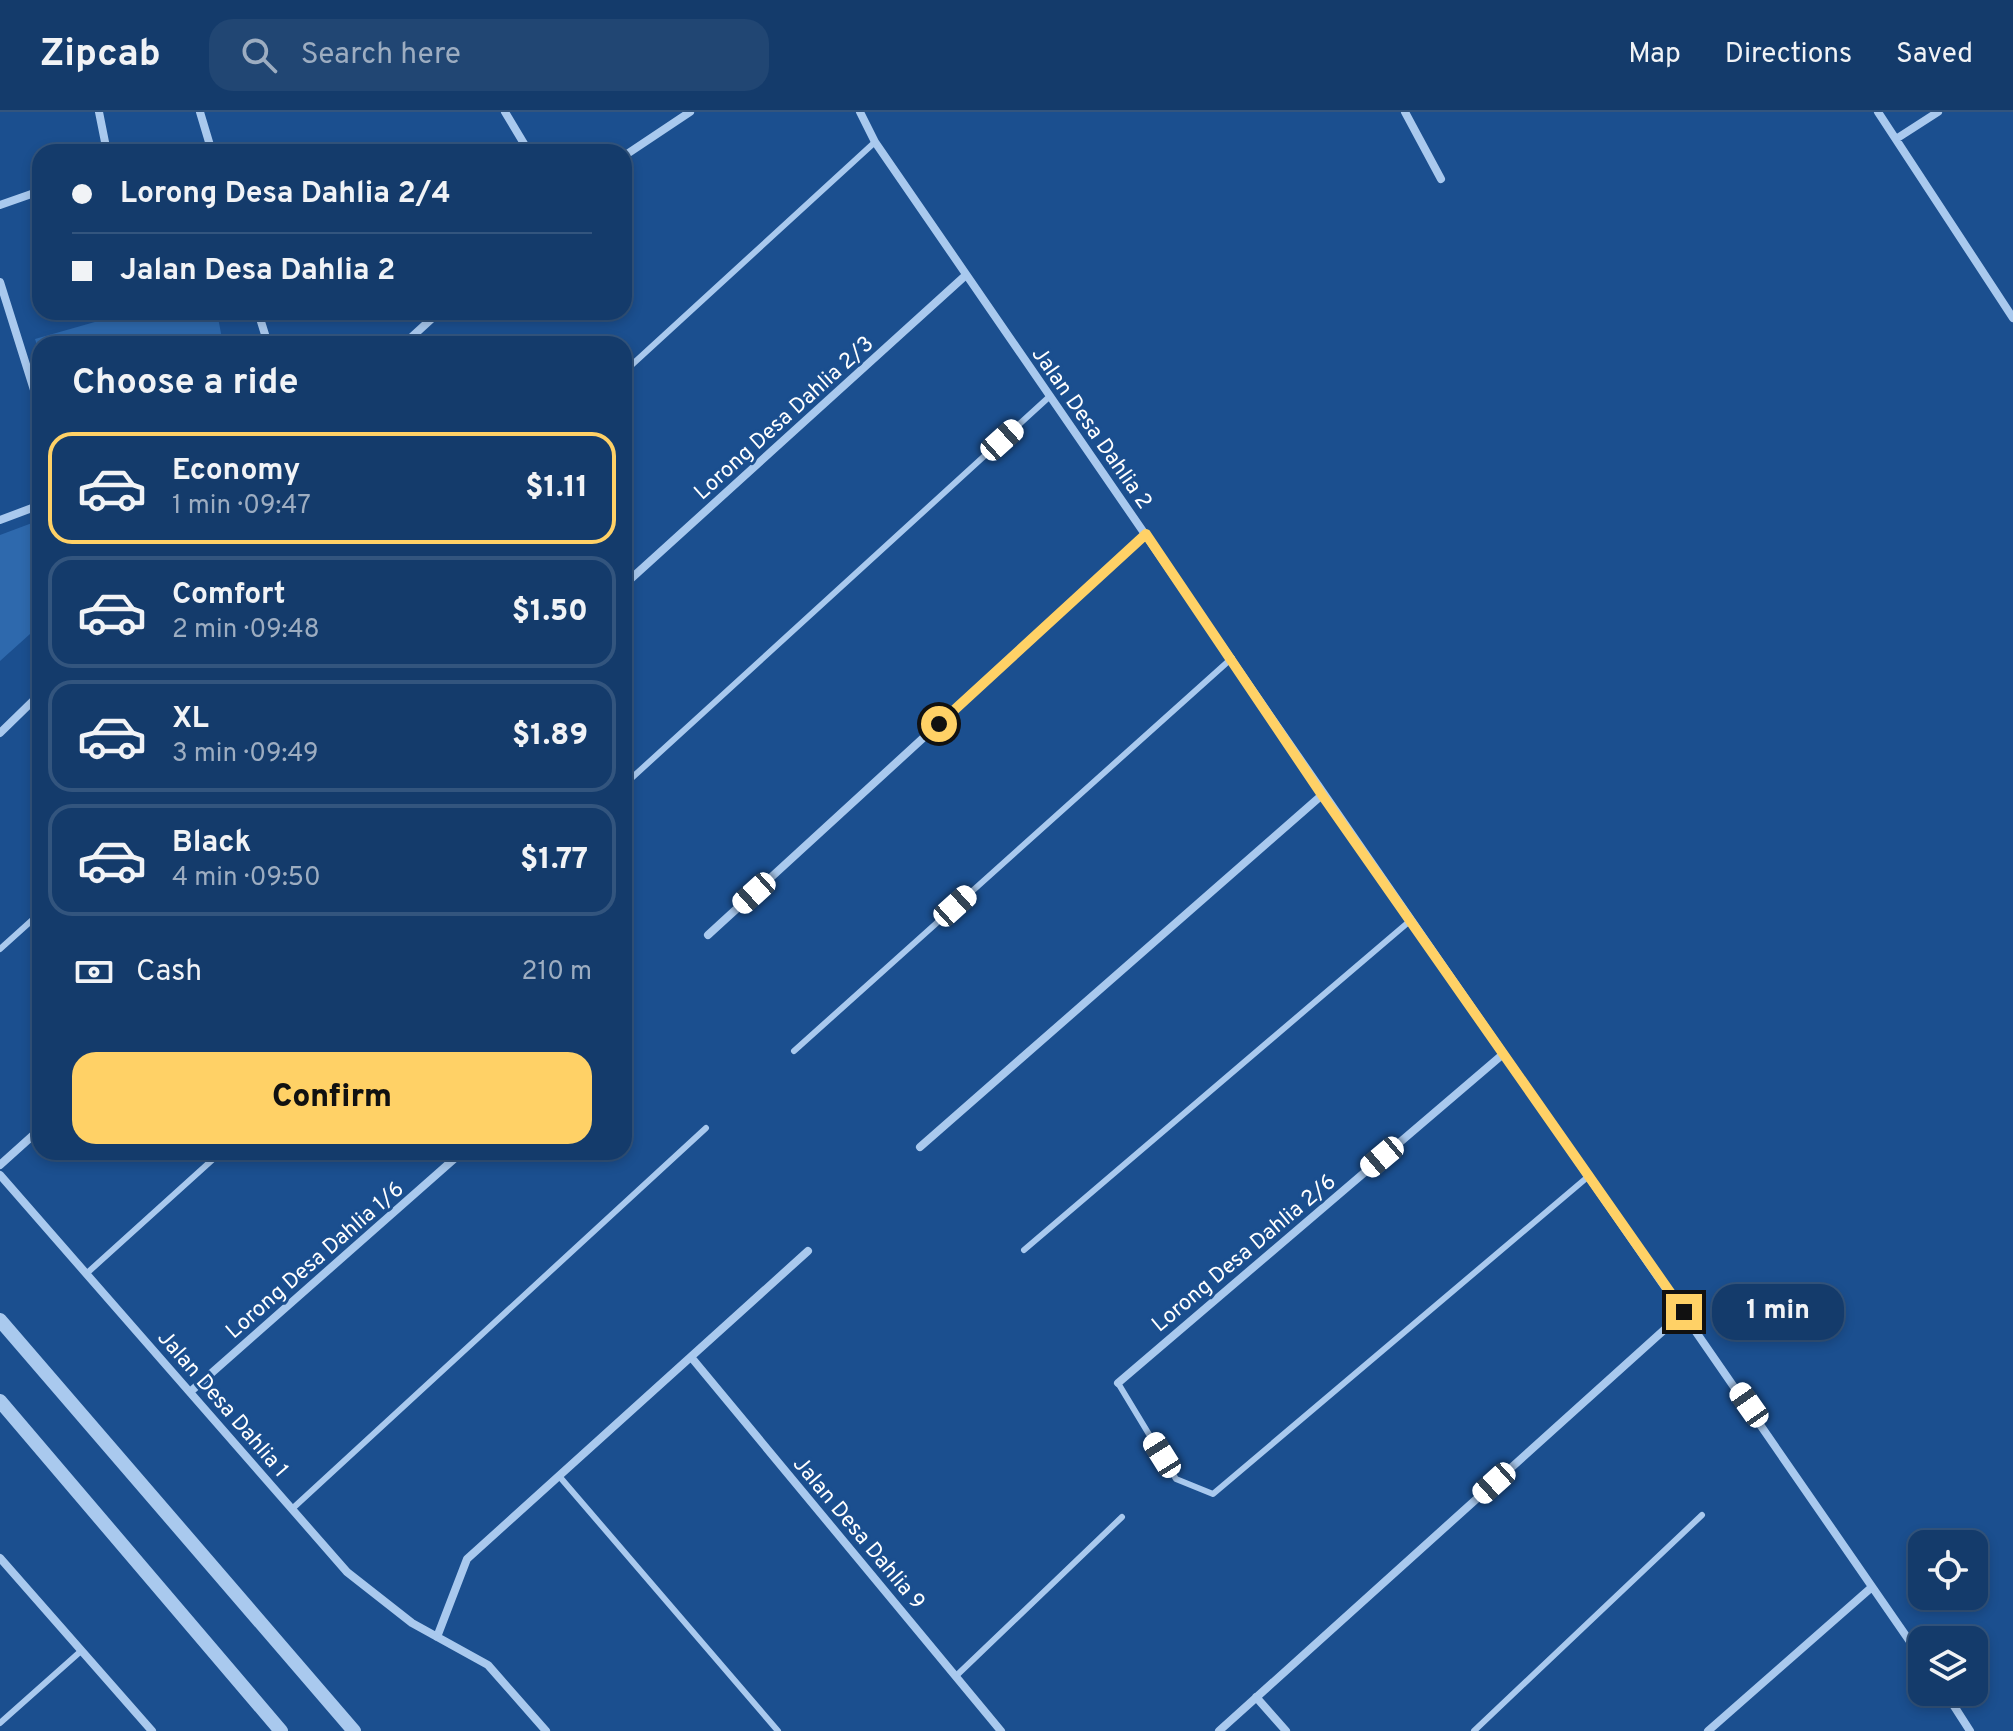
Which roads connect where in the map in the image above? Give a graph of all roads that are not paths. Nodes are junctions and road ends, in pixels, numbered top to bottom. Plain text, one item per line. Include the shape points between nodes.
1 (99, 112) edge
2 (200, 112) edge
3 (505, 112) edge
4 (690, 112) edge
5 (860, 112) edge
6 (1405, 112) edge
7 (1878, 112) edge
8 (1938, 112) edge
9 (1896, 139) junction
10 (875, 142) junction
11 (105, 144) edge
12 (210, 144) edge
13 (524, 144) edge
14 (632, 151) edge
15 (1441, 179) dead end
16 (32, 194) edge
17 (0, 205) edge
18 (966, 275) junction
19 (0, 282) edge
20 (2013, 318) edge
21 (430, 320) edge
22 (413, 336) edge
23 (632, 365) edge
24 (32, 384) edge
25 (1049, 397) junction
26 (32, 508) edge
27 (0, 520) edge
28 (1146, 534) junction
29 (632, 578) edge
30 (1233, 657) junction
31 (32, 702) edge
32 (0, 733) edge
33 (632, 778) edge
34 (1322, 795) junction
35 (32, 920) edge
36 (1411, 920) junction
37 (708, 935) dead end
38 (0, 949) edge
39 (794, 1051) dead end
40 (1502, 1055) junction
41 (706, 1128) dead end
42 (32, 1136) edge
43 (920, 1147) dead end
44 (212, 1160) edge
45 (453, 1160) edge
46 (0, 1165) edge
47 (0, 1175) edge
48 (1590, 1175) junction
49 (1024, 1250) dead end
50 (808, 1251) dead end
51 (86, 1274) junction
52 (1684, 1312) junction
53 (0, 1320) edge
54 (691, 1357) junction
55 (1118, 1383) joint
56 (190, 1392) junction
57 (0, 1401) edge
58 (559, 1476) junction
59 (292, 1509) junction
60 (1702, 1515) dead end
61 (1122, 1517) dead end
62 (0, 1558) edge
63 (1872, 1587) junction
64 (437, 1637) junction
65 (1908, 1639) edge
66 (81, 1651) junction
67 (956, 1676) junction
68 (1256, 1697) junction
69 (1954, 1706) edge
70 (0, 1723) edge
71 (152, 1731) edge
72 (281, 1731) edge
73 (354, 1731) edge
74 (546, 1731) edge
75 (778, 1731) edge
76 (1001, 1731) edge
77 (1219, 1731) edge
78 (1286, 1731) edge
79 (1474, 1731) edge
80 (1708, 1731) edge
81 (1970, 1731) edge

1 - 11 street
2 - 12 street
3 - 13 street
4 - 14 street
5 - 10 street, Jalan Desa Dahlia 2
6 - 15 street
7 - 9 street
8 - 9 street
9 - 20 street
10 - 18 street, Jalan Desa Dahlia 2
10 - 23 lane
16 - 17 street
18 - 25 street, Jalan Desa Dahlia 2
18 - 29 street, Lorong Desa Dahlia 2/3
19 - 24 street
21 - 22 street
25 - 28 street, Jalan Desa Dahlia 2
25 - 33 lane
26 - 27 street
28 - 30 street, Jalan Desa Dahlia 2
28 - 37 street
30 - 34 street, Jalan Desa Dahlia 2
30 - 39 lane
31 - 32 street
34 - 36 street, Jalan Desa Dahlia 2
34 - 43 street
35 - 38 lane
36 - 40 street, Jalan Desa Dahlia 2
36 - 49 lane
40 - 48 street, Jalan Desa Dahlia 2
40 - 55 street, Lorong Desa Dahlia 2/6
41 - 59 lane
42 - 46 street
44 - 51 lane
45 - 56 street, Lorong Desa Dahlia 1/6
47 - 51 street, Jalan Desa Dahlia 1
48 - 52 street, Jalan Desa Dahlia 2
48 - 55 lane via 1213,1494 1176,1479
50 - 54 street
51 - 56 street, Jalan Desa Dahlia 1
52 - 63 street, Jalan Desa Dahlia 2
52 - 68 street
53 - 73 street
54 - 58 street
54 - 67 street, Jalan Desa Dahlia 9
56 - 59 street, Jalan Desa Dahlia 1
57 - 72 street
58 - 64 street via 467,1559
58 - 75 lane
59 - 64 street, Jalan Desa Dahlia 1 via 347,1572
60 - 79 lane
61 - 67 lane
62 - 66 street
63 - 65 street, Jalan Desa Dahlia 2
63 - 80 street
64 - 74 street, Jalan Desa Dahlia 1 via 488,1665
66 - 70 lane
66 - 71 street
67 - 76 street, Jalan Desa Dahlia 9
68 - 77 street
68 - 78 street
69 - 81 street

